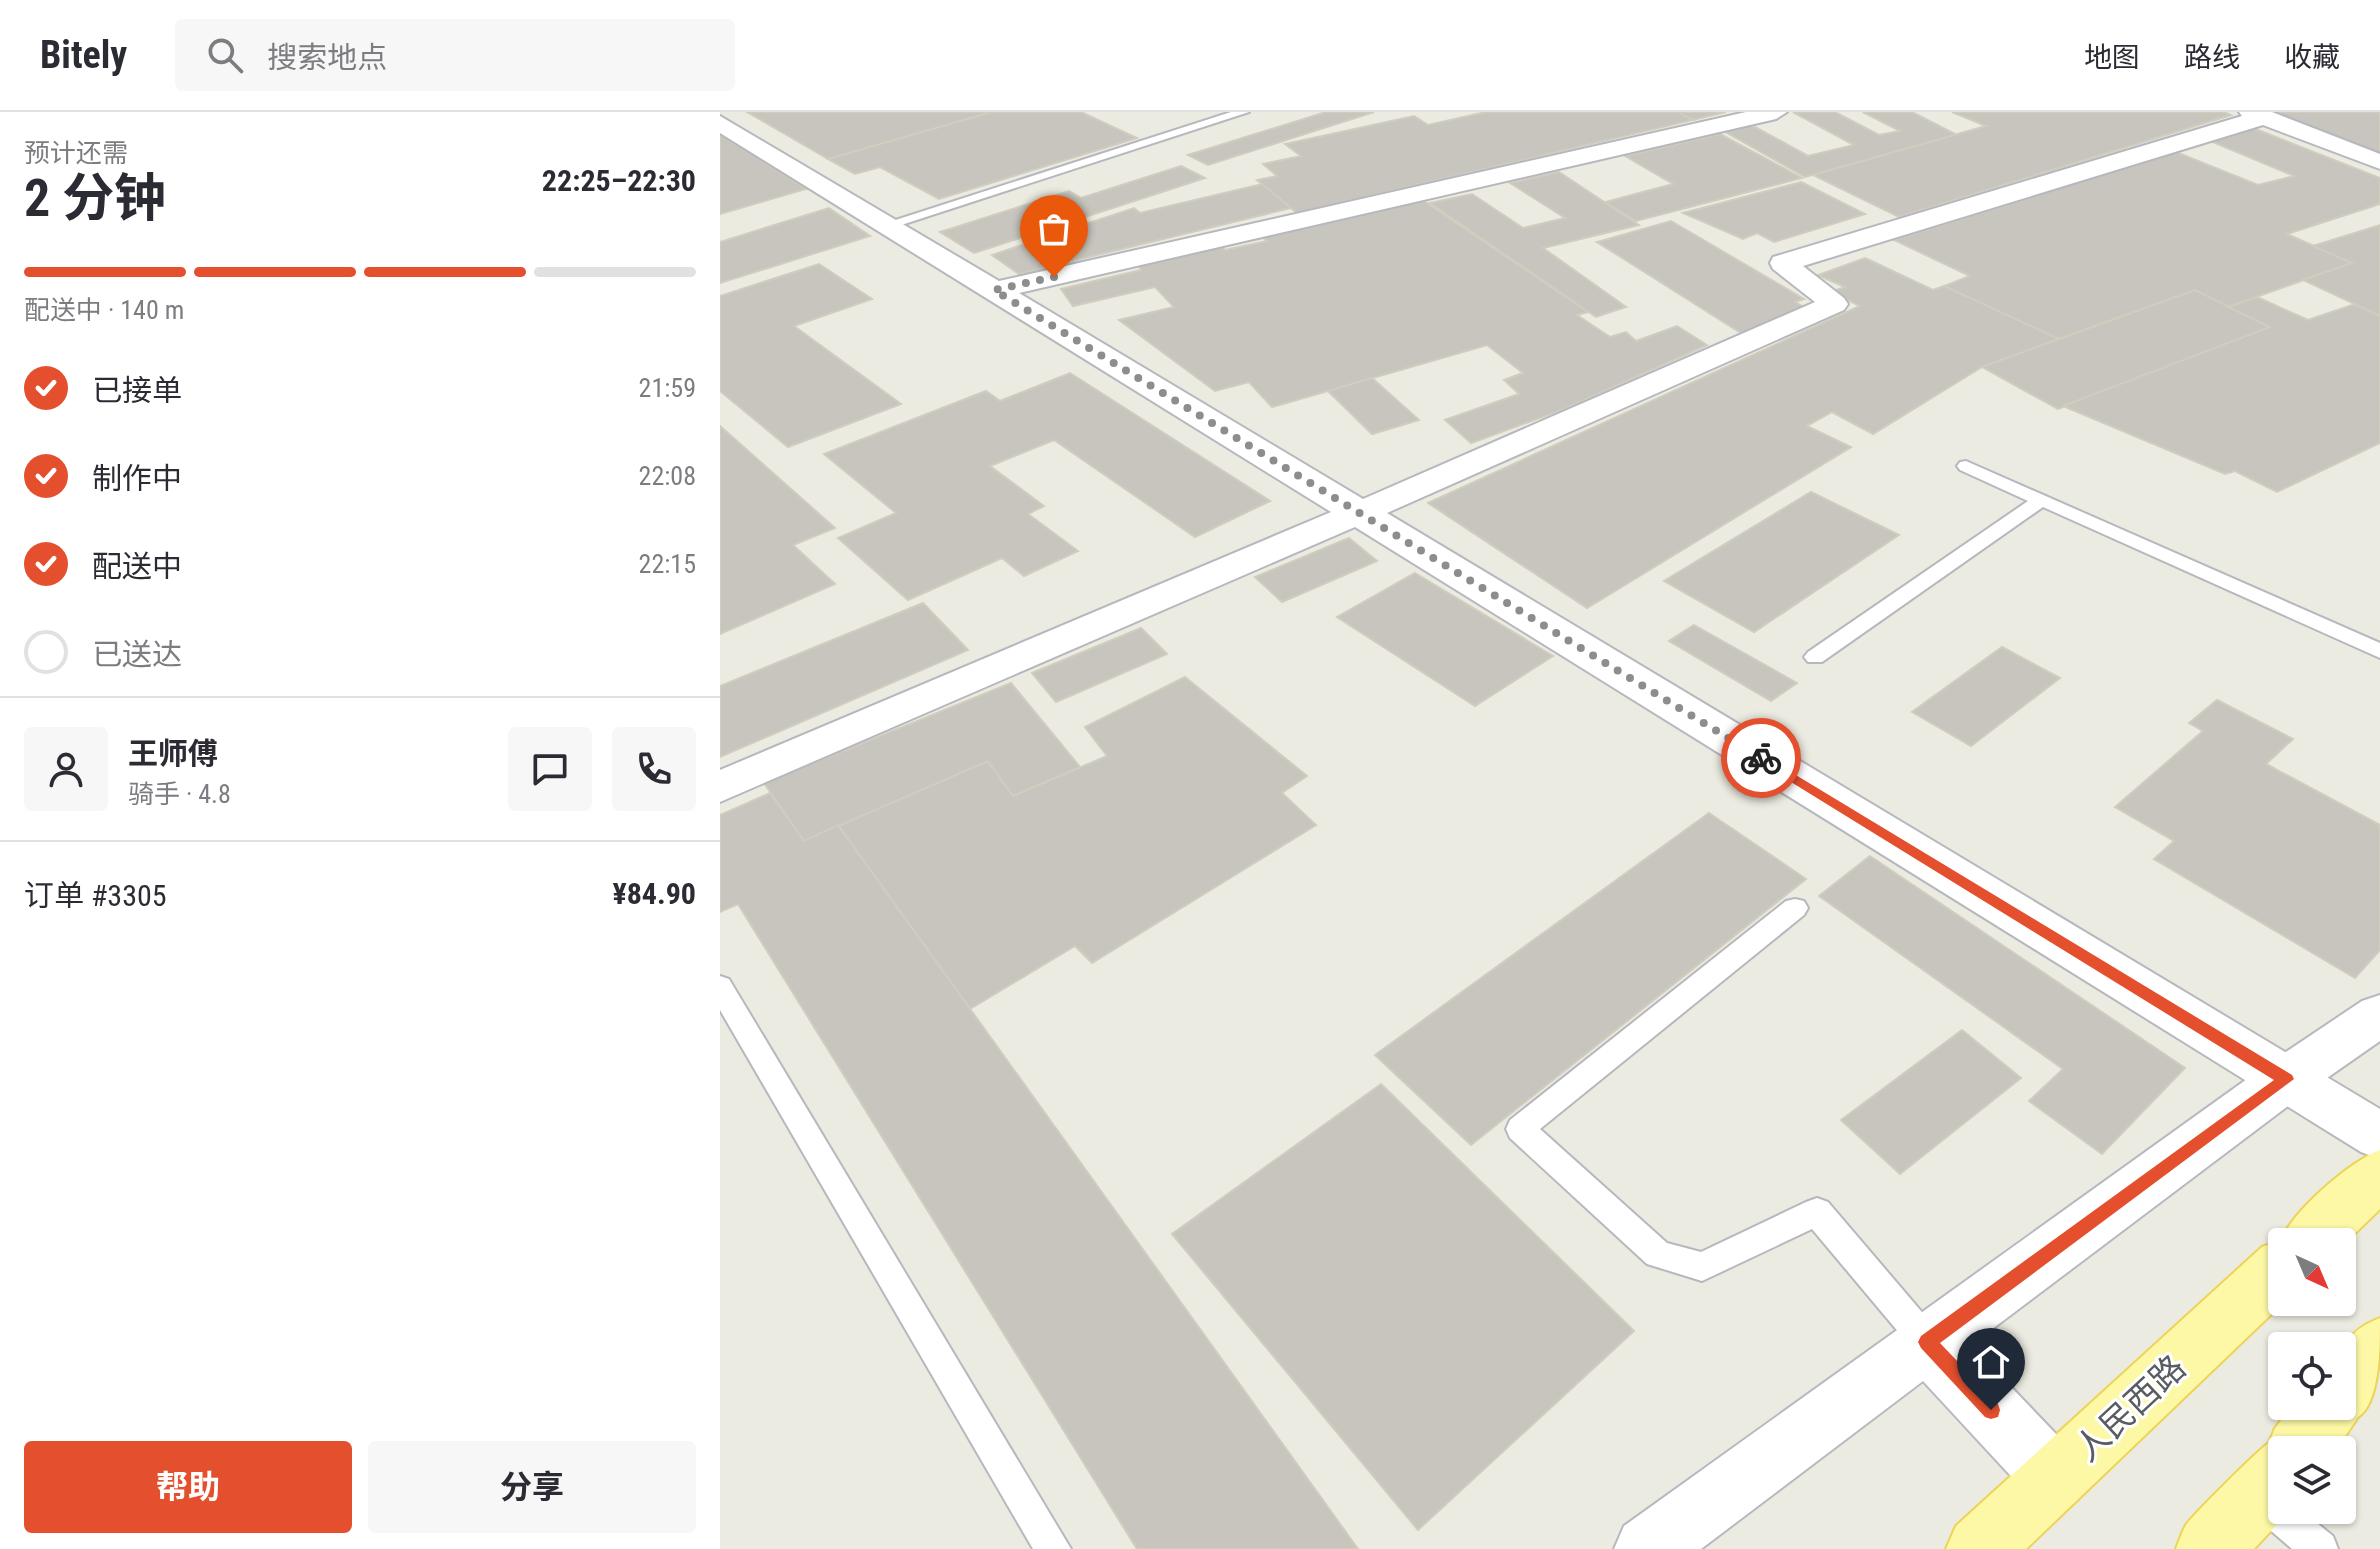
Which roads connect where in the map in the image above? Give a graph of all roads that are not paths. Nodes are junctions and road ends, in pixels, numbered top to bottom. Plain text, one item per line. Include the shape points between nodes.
1 (1243, 112) edge
2 (1776, 112) edge
3 (2257, 115) edge
4 (720, 123) edge
5 (2380, 162) edge
6 (887, 225) junction
7 (994, 290) junction
8 (1966, 466) dead end
9 (2041, 500) junction
10 (1359, 513) junction
11 (2380, 651) edge
12 (1815, 657) dead end
13 (720, 787) edge
14 (1795, 908) dead end
15 (720, 986) edge
16 (2380, 1015) edge
17 (2286, 1079) junction
18 (2380, 1136) edge
19 (2380, 1174) edge
20 (2323, 1228) edge
21 (2268, 1279) edge
22 (1927, 1342) junction
23 (2380, 1346) edge
24 (2356, 1376) edge
25 (2321, 1420) edge
26 (2308, 1436) edge
27 (2055, 1478) junction
28 (2268, 1486) edge
29 (2301, 1524) edge
30 (1656, 1547) edge
31 (1053, 1549) edge
32 (1979, 1549) edge
33 (2209, 1549) edge
34 (2320, 1549) edge

1 - 6 lane
2 - 7 street
3 - 5 street
3 - 10 street via 1783,263 1834,304
4 - 6 street
6 - 7 street
7 - 10 street
8 - 9 lane
9 - 11 lane
9 - 12 lane
10 - 13 street
10 - 17 street
14 - 22 lane via 1520,1129 1658,1254 1702,1267 1817,1212
15 - 31 lane
16 - 17 street
17 - 18 street
17 - 22 street
19 - 20 main road
21 - 27 main road, 人民西路
22 - 27 street
22 - 30 street
23 - 24 main road
25 - 26 main road
27 - 32 main road, 人民西路
28 - 33 main road
29 - 34 lane

